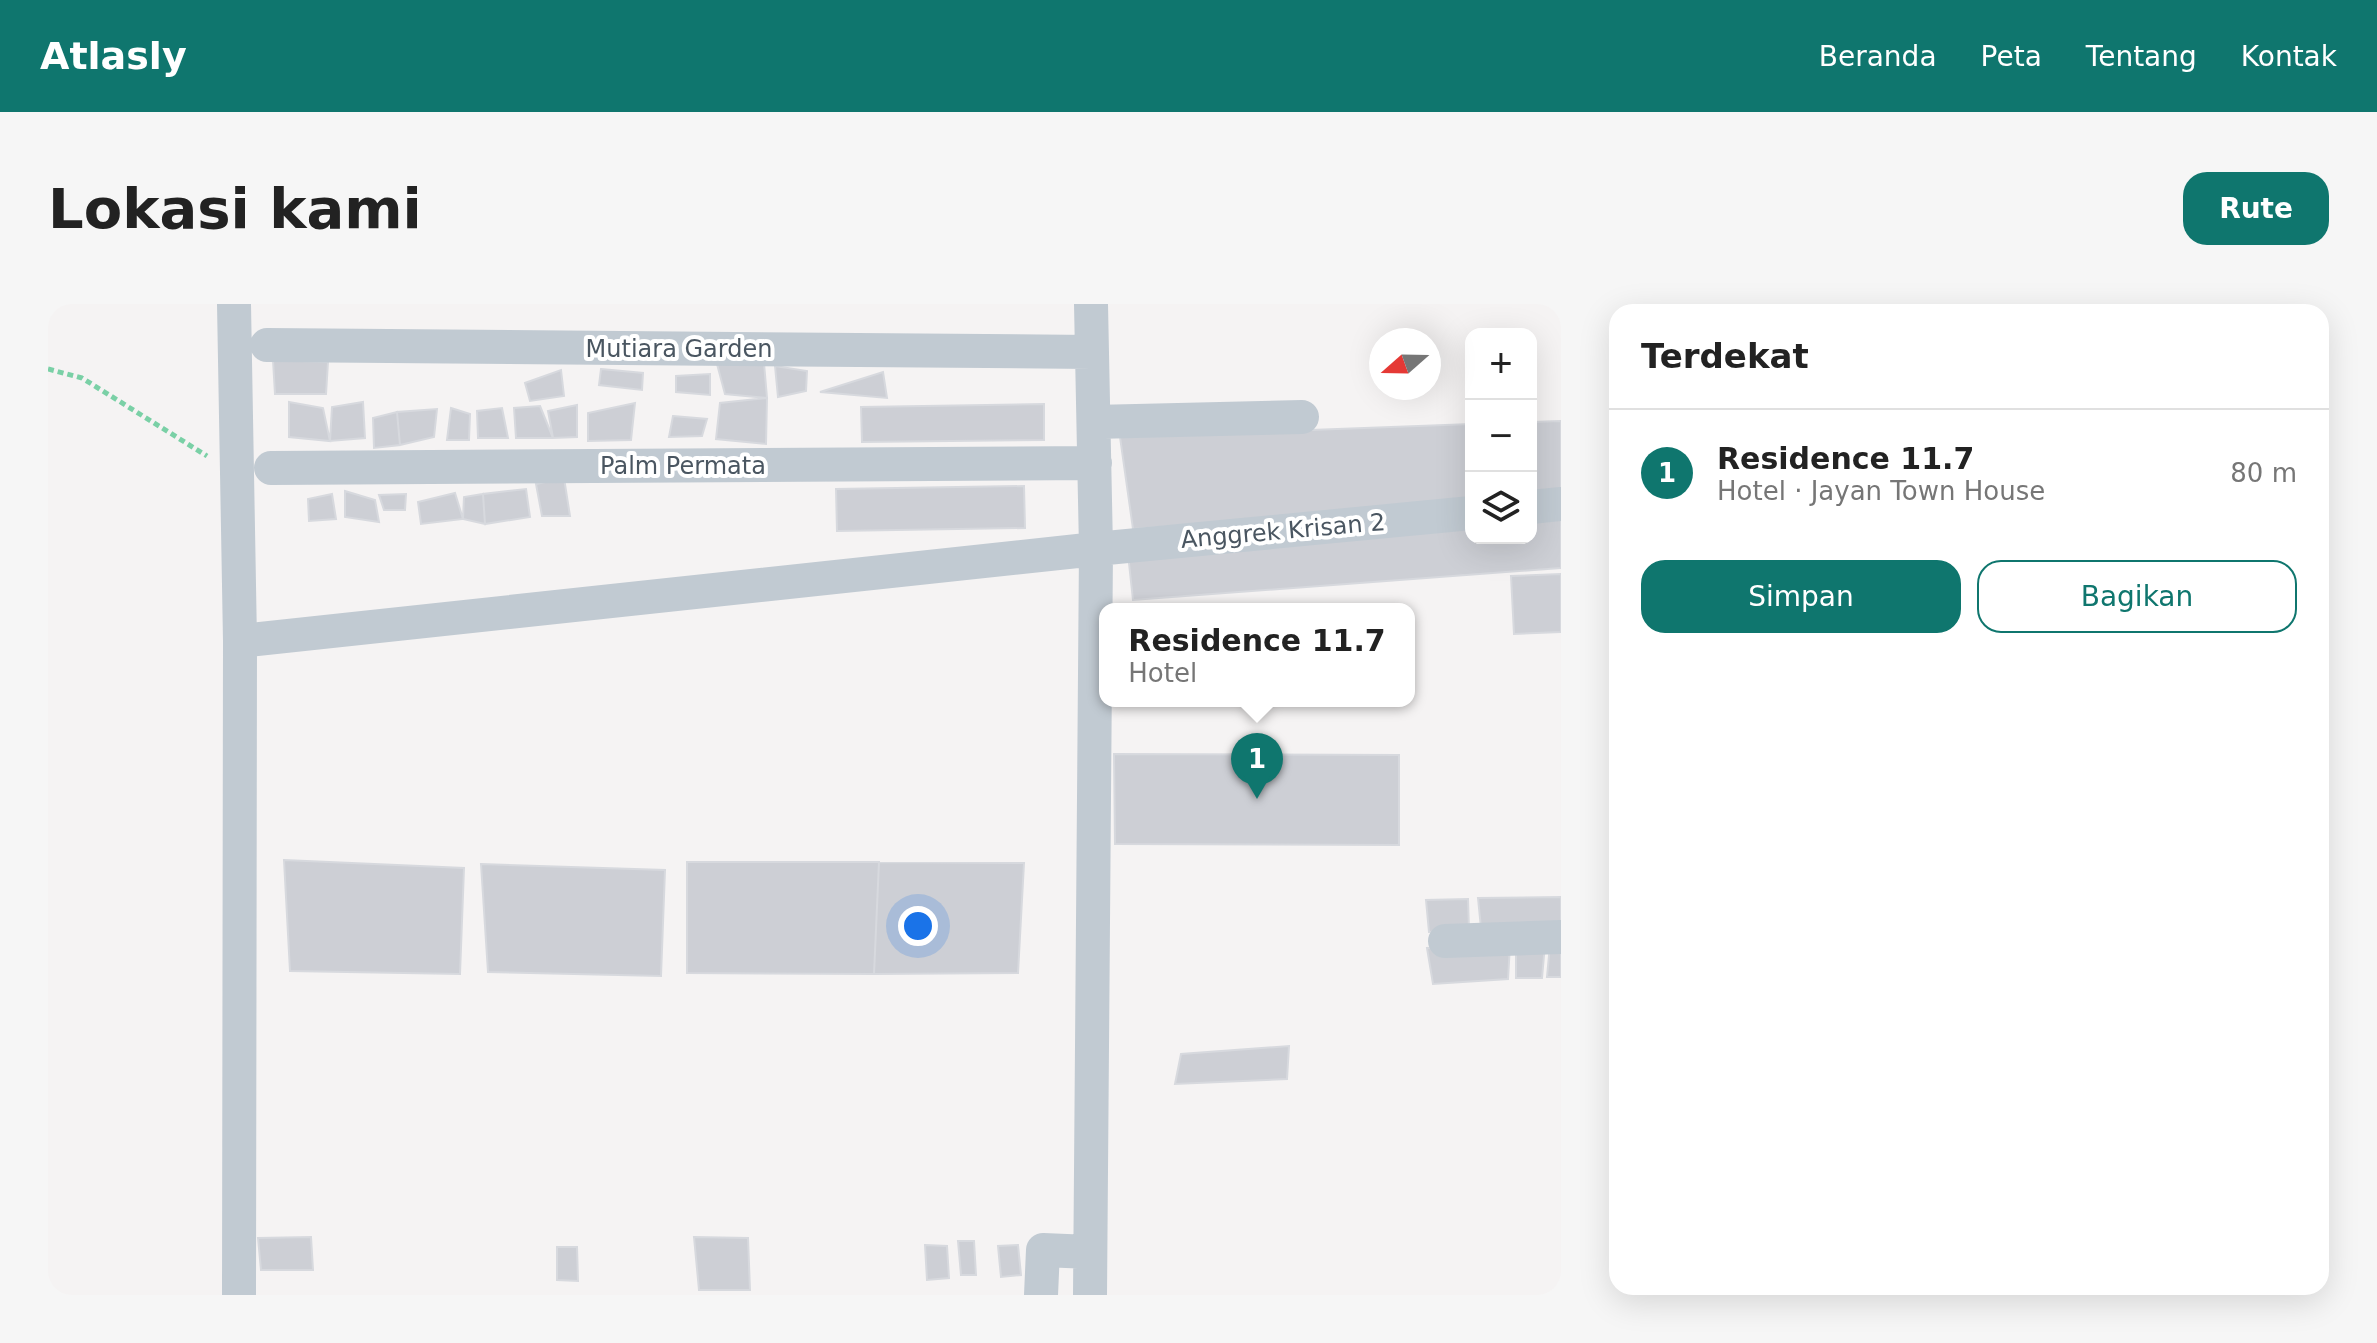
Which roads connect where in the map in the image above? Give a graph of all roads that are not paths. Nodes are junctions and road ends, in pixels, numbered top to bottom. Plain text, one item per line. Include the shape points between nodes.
1 (234, 304) edge
2 (1091, 304) edge
3 (267, 345) dead end
4 (1092, 352) junction
5 (1302, 417) dead end
6 (1094, 422) junction
7 (1095, 463) junction
8 (271, 468) dead end
9 (1561, 504) edge
10 (1537, 506) edge
11 (1465, 514) edge
12 (1096, 549) junction
13 (240, 641) junction
14 (1561, 937) edge
15 (1445, 941) dead end
16 (1090, 1252) junction
17 (239, 1295) edge
18 (1041, 1295) edge
19 (1090, 1295) edge

1 - 13 street
2 - 4 street
3 - 4 street, Mutiara Garden
4 - 6 street
5 - 6 street
6 - 7 street
7 - 8 street, Palm Permata
7 - 12 street
9 - 10 street
11 - 12 street, Anggrek Krisan 2
12 - 13 street, Anggrek Krisan 2
12 - 16 street
13 - 17 street
14 - 15 street
16 - 18 street via 1043,1250
16 - 19 street

